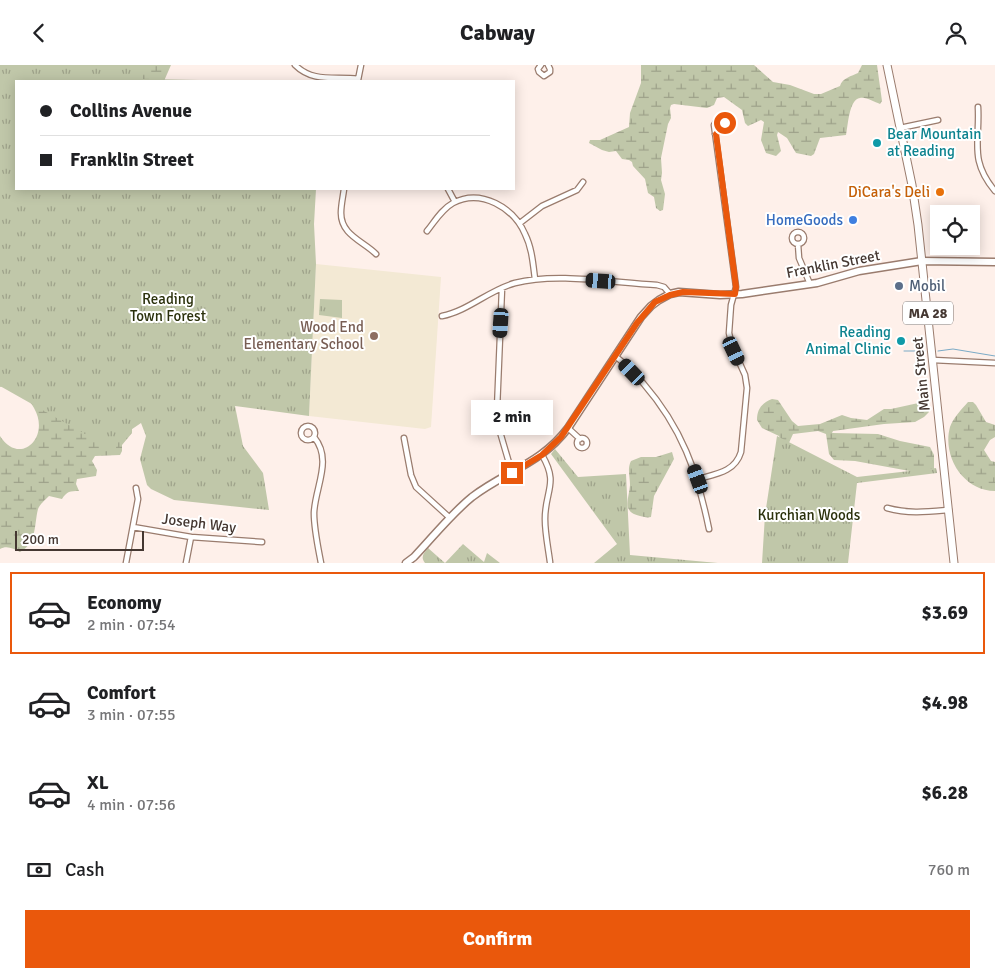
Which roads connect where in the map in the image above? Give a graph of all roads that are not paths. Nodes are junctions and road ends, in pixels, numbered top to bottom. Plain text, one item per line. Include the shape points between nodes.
1 (295, 65) edge
2 (361, 65) edge
3 (539, 65) edge
4 (548, 65) edge
5 (887, 65) edge
6 (358, 80) edge
7 (978, 107) dead end
8 (938, 120) dead end
9 (900, 127) junction
10 (716, 134) dead end
11 (583, 182) dead end
12 (344, 190) edge
13 (449, 190) edge
14 (995, 191) edge
15 (455, 202) junction
16 (520, 223) junction
17 (427, 231) dead end
18 (798, 245) dead end
19 (376, 254) dead end
20 (922, 261) junction
21 (995, 262) edge
22 (535, 279) junction
23 (810, 284) junction
24 (502, 288) junction
25 (735, 294) junction
26 (670, 295) junction
27 (442, 316) dead end
28 (615, 356) junction
29 (933, 360) junction
30 (995, 363) edge
31 (568, 428) junction
32 (314, 437) dead end
33 (404, 438) dead end
34 (580, 439) dead end
35 (542, 455) junction
36 (512, 473) junction
37 (698, 479) junction
38 (136, 488) dead end
39 (887, 508) dead end
40 (948, 510) junction
41 (450, 518) junction
42 (133, 527) junction
43 (709, 529) dead end
44 (191, 537) junction
45 (262, 543) dead end
46 (414, 557) junction
47 (550, 561) dead end
48 (126, 563) edge
49 (186, 563) edge
50 (321, 563) edge
51 (406, 563) edge
52 (419, 563) edge
53 (954, 563) edge

1 - 6 street via 313,77
2 - 6 street
3 - 4 street via 539,73 545,76 550,71
5 - 9 main road, Main Street / MA 28
7 - 14 street via 978,159 985,178
8 - 9 street
9 - 20 main road, Main Street / MA 28
10 - 25 street
11 - 16 street via 577,190 542,206
12 - 19 street via 341,213 344,226 349,234
13 - 15 street
15 - 16 street via 472,198 491,201
15 - 17 street
16 - 22 street via 529,245
18 - 23 street via 798,258
20 - 21 main road, Franklin Street
20 - 23 main road, Franklin Street via 859,271
20 - 29 main road, Main Street / MA 28
22 - 24 street
22 - 26 street via 657,285 664,287
23 - 25 main road, Franklin Street
24 - 27 street
24 - 36 street via 497,409
25 - 26 main road, Franklin Street via 688,292
25 - 37 street via 731,305 730,337 748,390 741,451 728,470
26 - 28 main road, Franklin Street via 646,311
28 - 31 main road, Franklin Street
28 - 37 street via 664,410
29 - 30 street
29 - 40 main road, Main Street / MA 28
31 - 34 street
31 - 35 main road, Franklin Street
32 - 50 street via 321,449 323,463 314,512
33 - 41 street via 414,484
35 - 36 main road, Franklin Street
35 - 47 street via 551,478 545,518
36 - 41 main road, Franklin Street via 472,497
37 - 43 street
38 - 42 street via 138,499
39 - 40 street via 915,513
40 - 53 main road, Main Street / MA 28
41 - 46 main road, Franklin Street
42 - 44 street, Joseph Way
42 - 48 street
44 - 45 street, Joseph Way
44 - 49 street
46 - 51 main road, Franklin Street
46 - 52 street

